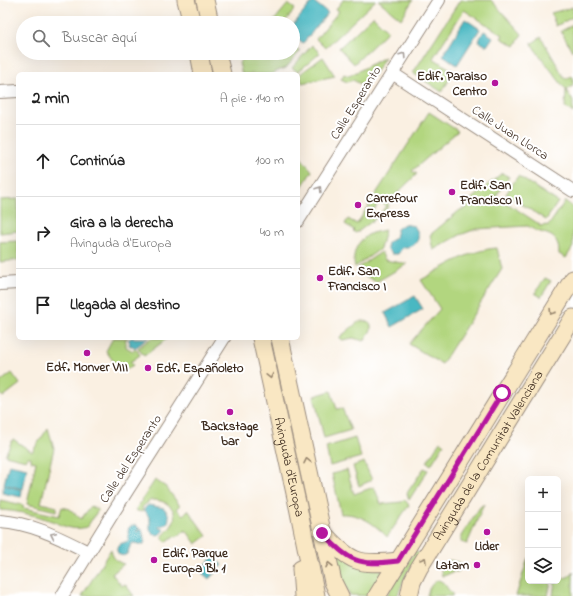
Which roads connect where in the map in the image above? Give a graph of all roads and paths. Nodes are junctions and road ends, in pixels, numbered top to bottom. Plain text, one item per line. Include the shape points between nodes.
1 (186, 0) edge
2 (205, 0) edge
3 (439, 0) edge
4 (190, 16) edge
5 (208, 16) edge
6 (200, 60) edge
7 (219, 60) edge
8 (203, 72) edge
9 (222, 72) edge
10 (392, 73) junction
11 (16, 91) edge
12 (0, 92) edge
13 (573, 191) edge
14 (300, 219) edge
15 (573, 279) edge
16 (16, 283) edge
17 (0, 284) edge
18 (573, 318) edge
19 (223, 340) edge
20 (261, 340) edge
21 (280, 340) edge
22 (0, 521) edge
23 (322, 533) junction
24 (88, 552) junction
25 (398, 561) junction
26 (310, 563) junction
27 (62, 596) edge
28 (303, 596) edge
29 (316, 596) edge
30 (340, 596) edge
31 (377, 596) edge
32 (409, 596) edge

1 - 4 main road
2 - 5 main road
10 -> 3 street, Calle Esperanto
6 - 8 main road
7 - 9 main road
10 - 13 street, Calle Juan Llorca
14 -> 10 street, Calle Esperanto
11 - 12 street
15 -> 25 main road, Avinguda de la Comunitat Valenciana
16 - 17 street
32 -> 18 main road, Avinguda de la Comunitat Valenciana via 419,568
19 - 24 street, Calle del Esperanto
20 -> 26 main road, Avinguda d'Europa
23 -> 21 main road, Avinguda d'Europa
24 -> 22 street via 45,531
23 - 25 main road via 348,557 368,564
30 -> 23 main road, Avinguda d'Europa via 333,582
24 - 27 street, Calle del Esperanto
25 - 31 main road, Avinguda de la Comunitat Valenciana
26 - 28 main road via 301,569
26 - 29 main road, Avinguda d'Europa

